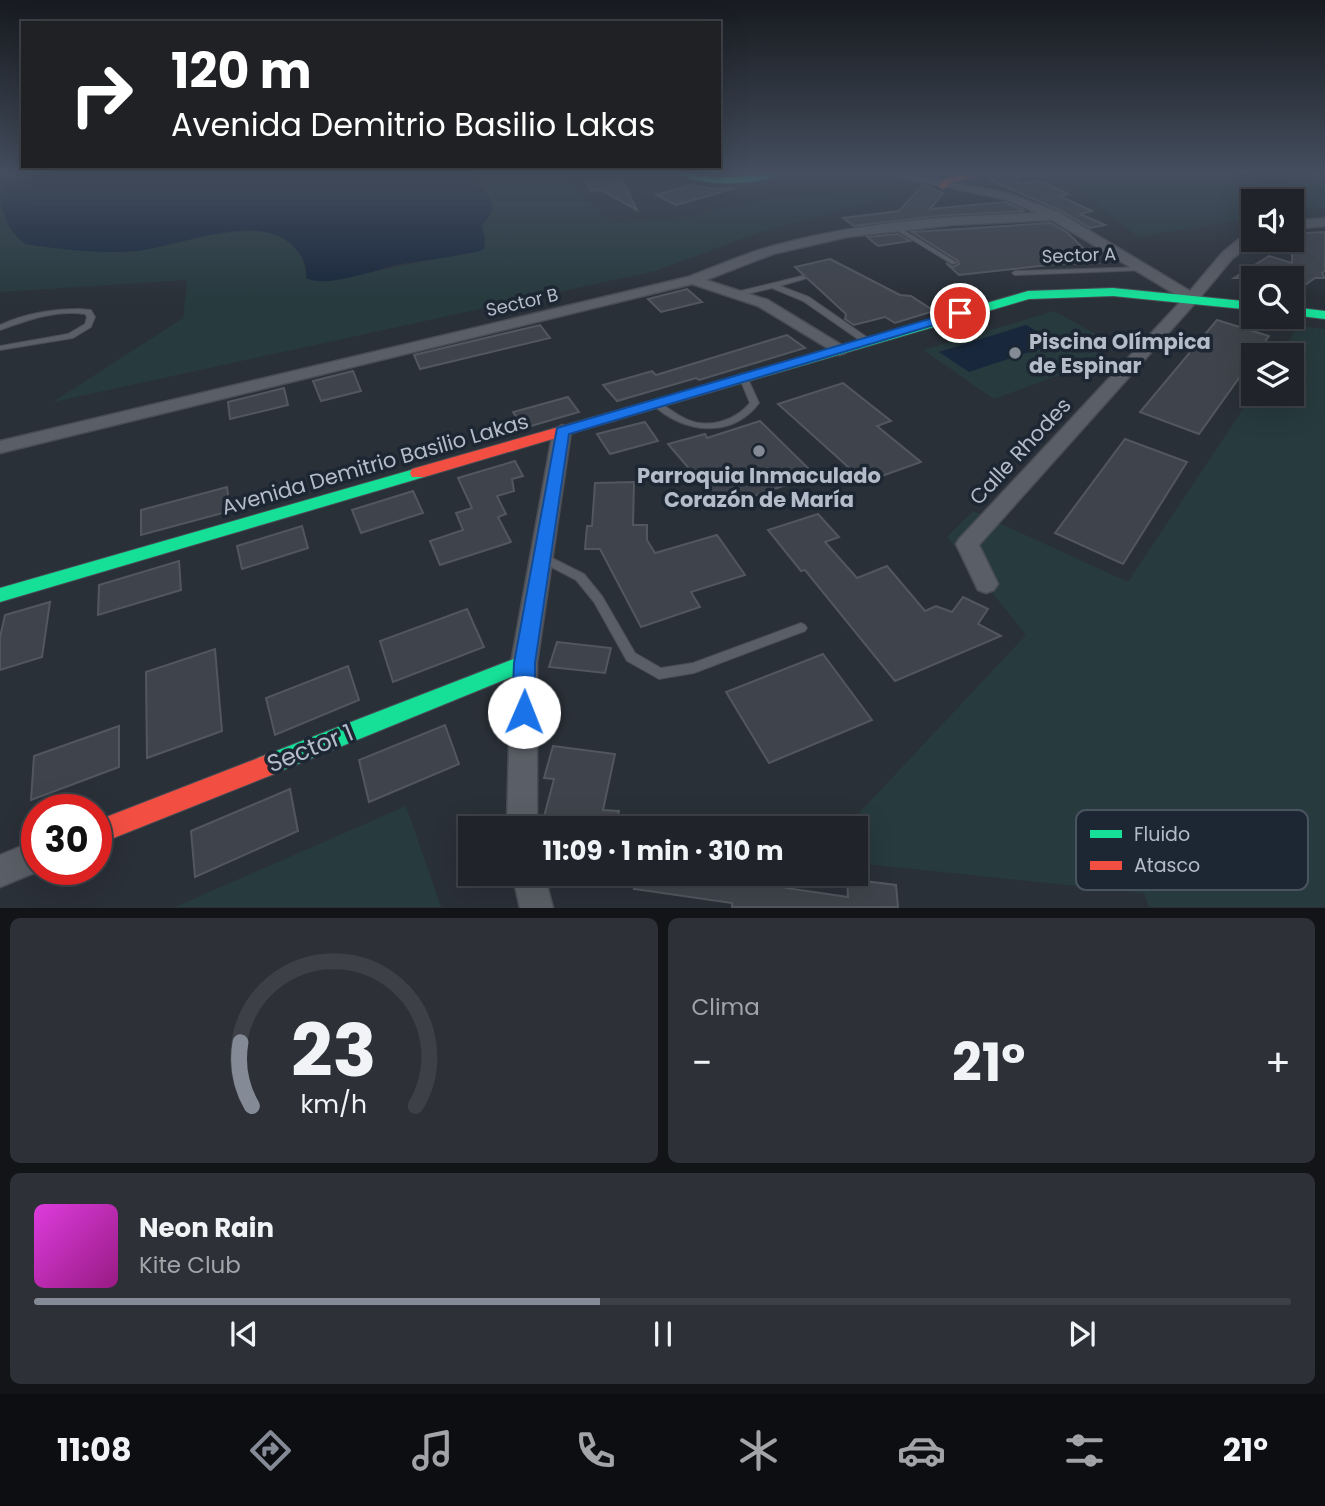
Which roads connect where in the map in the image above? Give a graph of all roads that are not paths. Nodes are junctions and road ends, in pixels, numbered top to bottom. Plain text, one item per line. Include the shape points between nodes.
1 (1052, 214) edge
2 (1056, 216) junction
3 (1325, 222) edge
4 (1304, 224) edge
5 (895, 227) junction
6 (1241, 244) edge
7 (954, 263) dead end
8 (1144, 269) junction
9 (1014, 273) dead end
10 (802, 278) dead end
11 (694, 280) junction
12 (772, 285) junction
13 (739, 294) junction
14 (1192, 298) junction
15 (1241, 304) edge
16 (1304, 312) edge
17 (1325, 315) edge
18 (0, 328) edge
19 (868, 341) junction
20 (0, 348) edge
21 (839, 350) junction
22 (744, 379) junction
23 (655, 404) junction
24 (562, 431) junction
25 (0, 447) edge
26 (541, 557) junction
27 (986, 584) dead end
28 (0, 595) edge
29 (802, 628) dead end
30 (524, 663) junction
31 (522, 816) edge
32 (112, 827) edge
33 (21, 862) edge
34 (0, 871) edge
35 (531, 886) edge
36 (537, 908) edge

1 - 2 street
2 - 5 street, Sector B
2 - 8 street
3 - 4 street
5 - 7 lane
5 - 11 street, Sector B via 782,247
6 - 14 street, Calle Rhodes
8 - 9 lane, Sector A
8 - 14 street
10 - 12 lane
11 - 13 street
11 - 25 street, Sector B
12 - 13 lane
12 - 19 lane via 806,299
13 - 21 street via 776,309
14 - 15 street, Avenida Demitrio Basilio Lakas
14 - 19 street, Avenida Demitrio Basilio Lakas via 1111,290 1028,295
14 - 27 street, Calle Rhodes via 967,544
16 - 17 street
18 - 20 lane via 76,309 91,317 88,326 70,336
19 - 21 street, Avenida Demitrio Basilio Lakas
21 - 22 street, Avenida Demitrio Basilio Lakas
22 - 23 street, Avenida Demitrio Basilio Lakas
22 - 23 lane via 755,403 748,414 731,422 687,423
23 - 24 street, Avenida Demitrio Basilio Lakas
24 - 26 street
24 - 28 street, Avenida Demitrio Basilio Lakas
26 - 29 lane via 580,577 631,657 659,674 694,668
26 - 30 street
30 - 31 street
30 - 32 street, Sector 1
33 - 34 street
35 - 36 street

